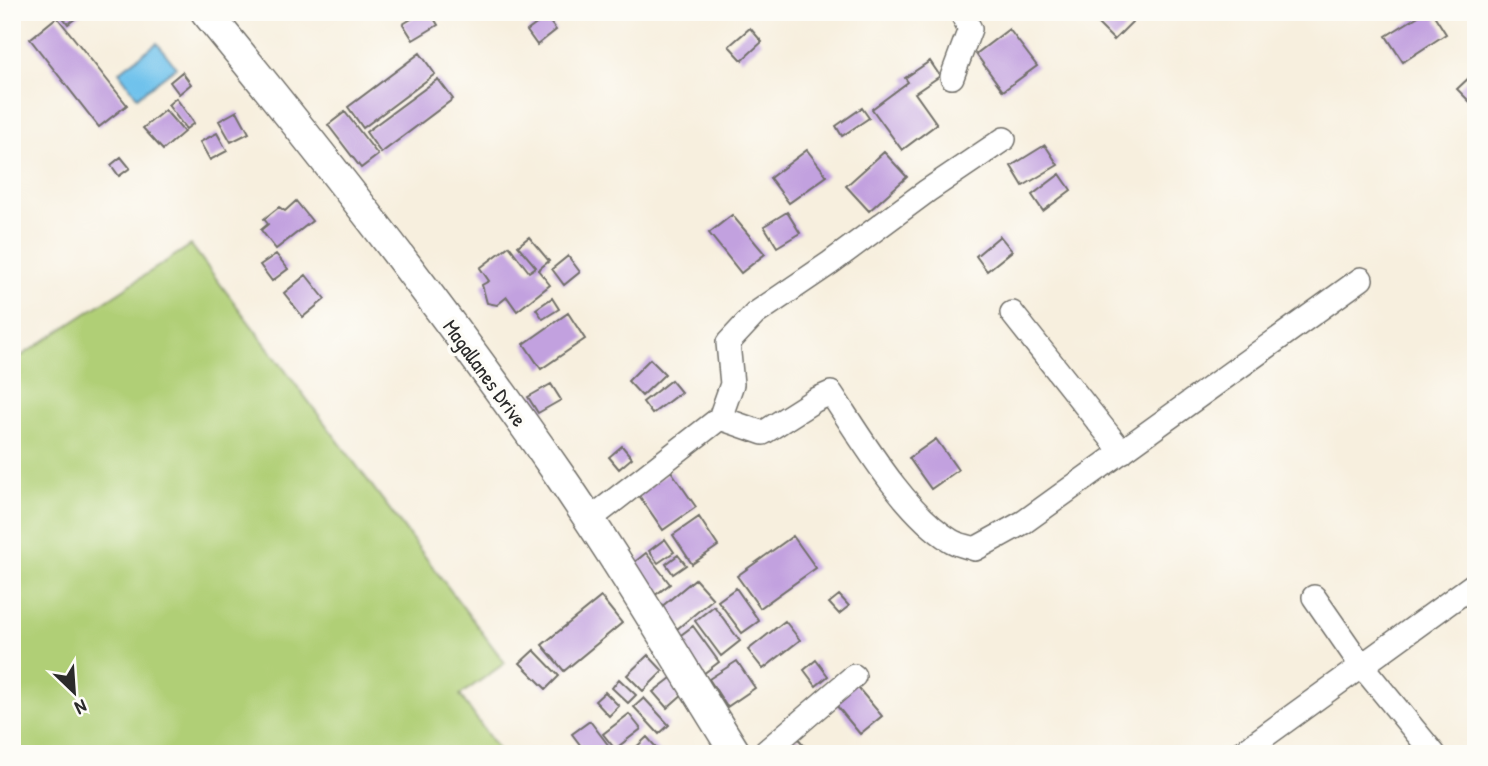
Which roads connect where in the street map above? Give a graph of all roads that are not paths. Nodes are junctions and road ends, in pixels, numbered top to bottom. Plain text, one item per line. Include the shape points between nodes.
1 (206, 12) edge
2 (961, 12) edge
3 (952, 77) dead end
4 (1004, 139) dead end
5 (1362, 279) dead end
6 (1012, 313) dead end
7 (720, 418) junction
8 (1122, 452) junction
9 (589, 520) junction
10 (1476, 583) edge
11 (1314, 597) dead end
12 (1361, 665) junction
13 (854, 676) dead end
14 (736, 754) edge
15 (762, 754) edge
16 (1240, 754) edge
17 (1434, 754) edge

1 - 9 street, Magallanes Drive via 392,247
2 - 3 street via 970,29
4 - 7 street via 755,314 728,343 732,384
5 - 8 street
6 - 8 street
7 - 8 street via 763,433 831,393 881,468 924,521 952,542 975,548 1024,522
7 - 9 street
9 - 14 street, Magallanes Drive
10 - 12 street
11 - 12 street
12 - 16 street
12 - 17 street
13 - 15 street

